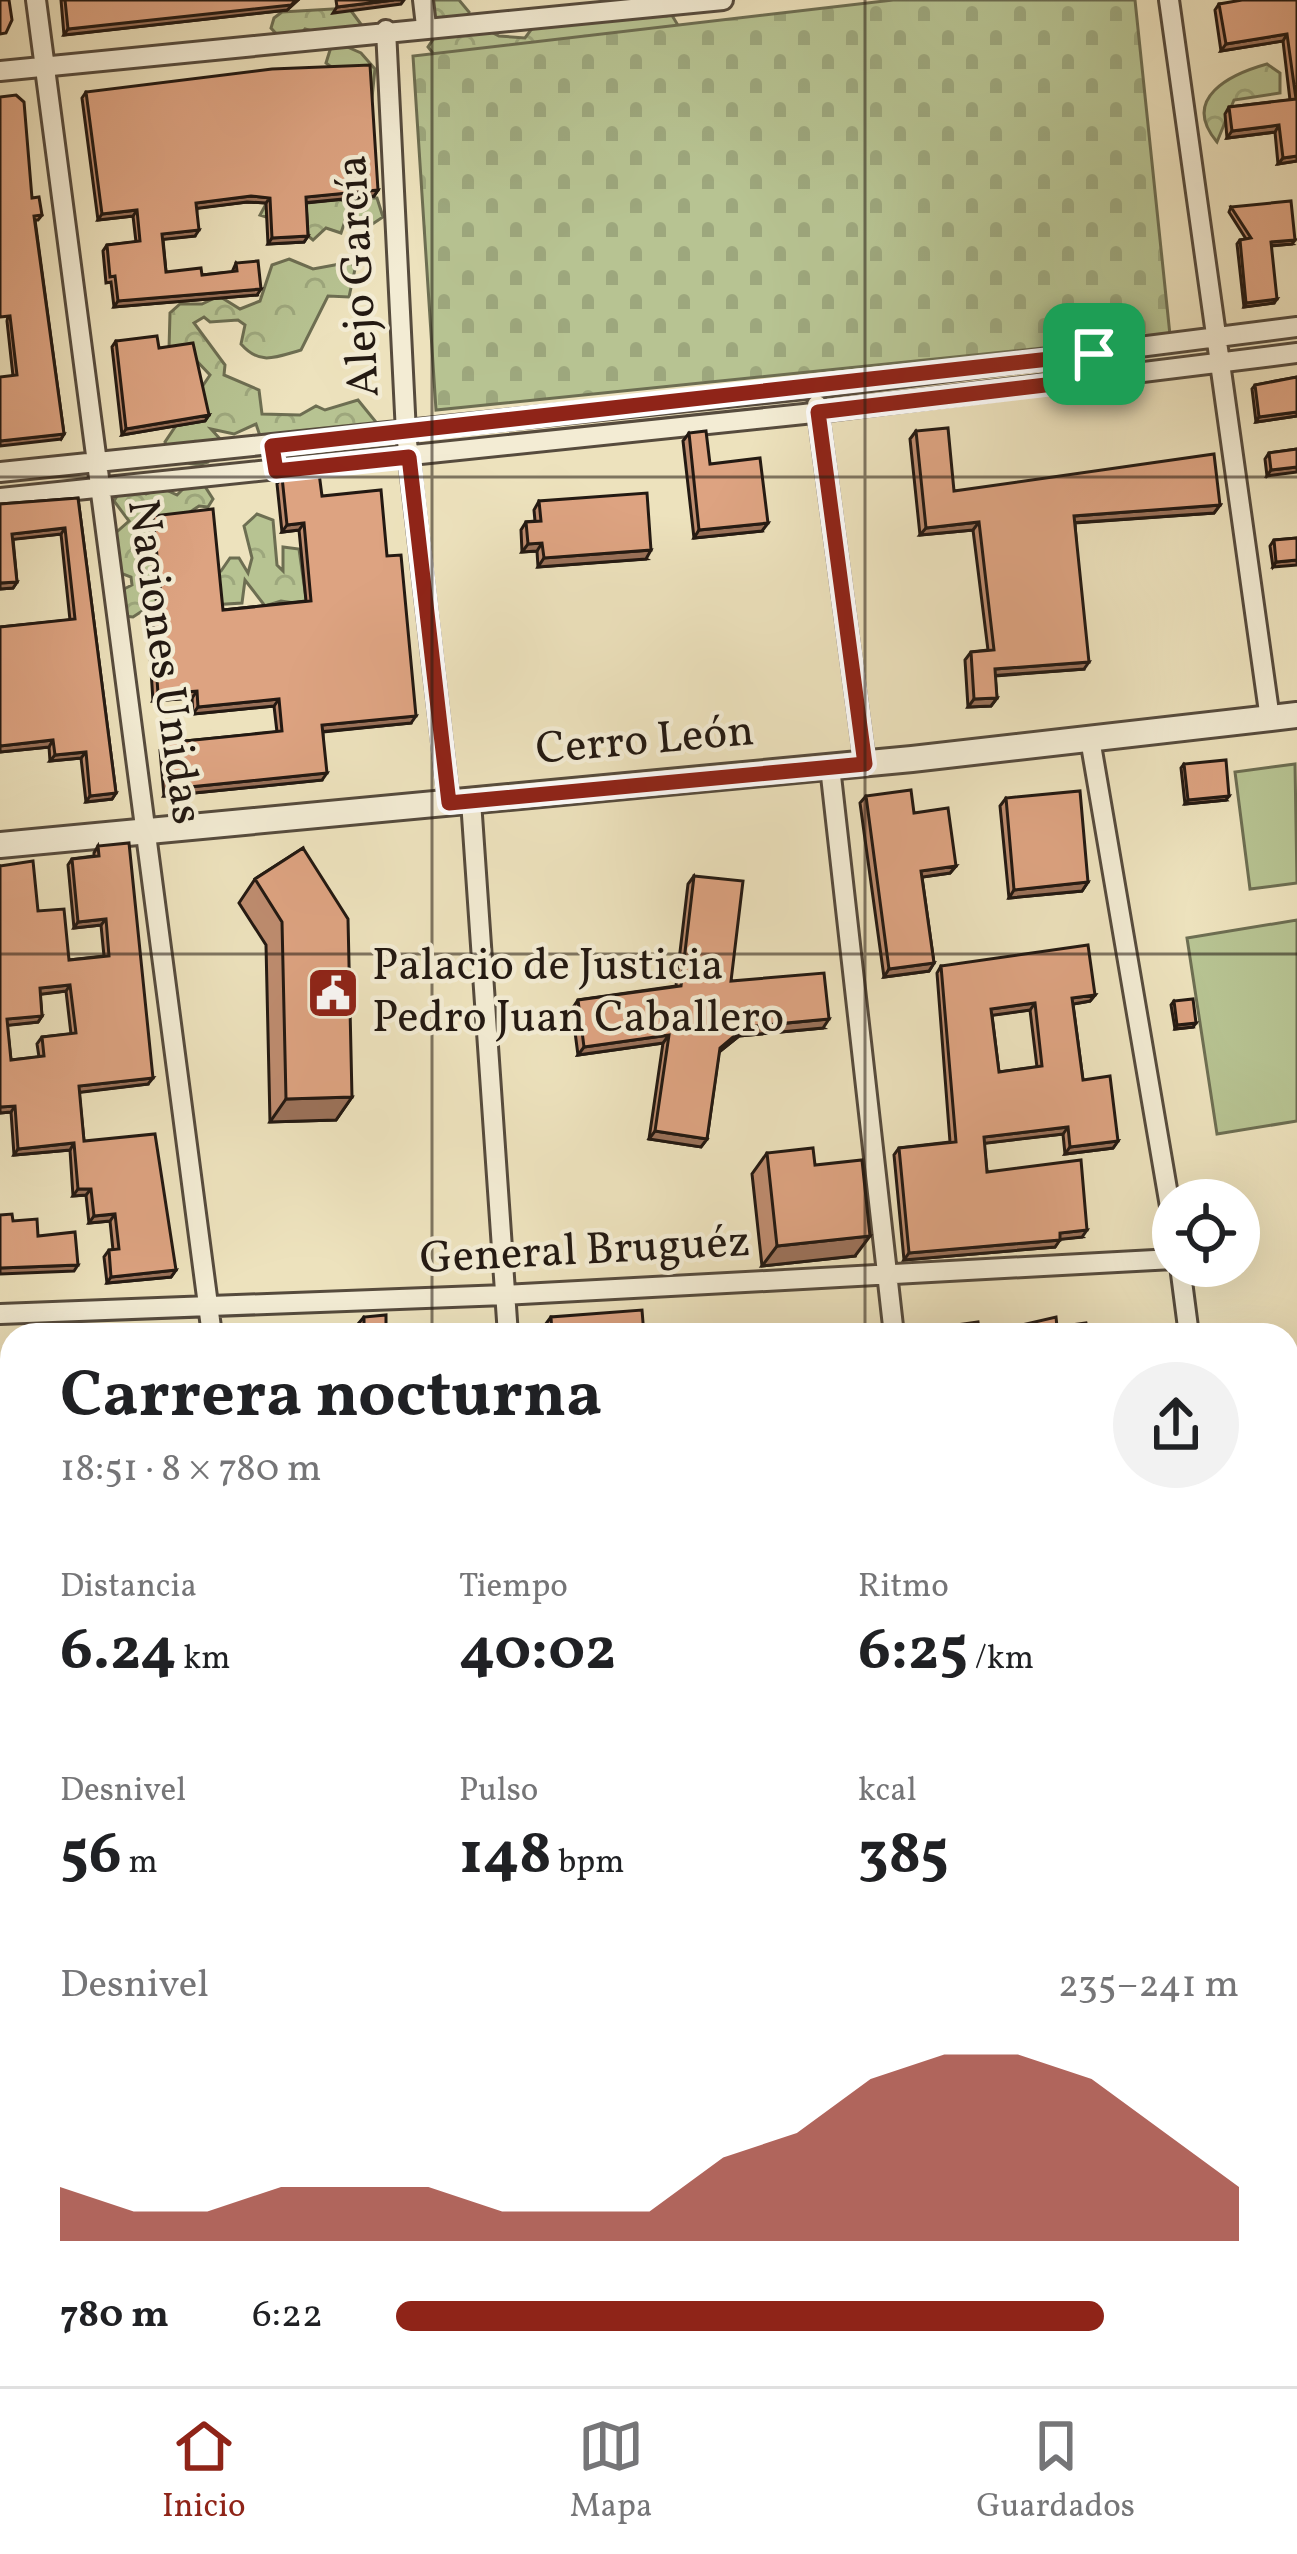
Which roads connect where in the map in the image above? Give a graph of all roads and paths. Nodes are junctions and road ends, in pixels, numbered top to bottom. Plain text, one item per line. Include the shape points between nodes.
1 (37, 0) edge
2 (423, 0) edge
3 (723, 0) edge
4 (1169, 0) edge
5 (426, 26) junction
6 (386, 31) junction
7 (45, 66) junction
8 (0, 71) edge
9 (1297, 327) edge
10 (1216, 339) junction
11 (1297, 352) edge
12 (1094, 354) junction
13 (1220, 364) junction
14 (1096, 379) junction
15 (815, 388) junction
16 (689, 402) junction
17 (818, 412) junction
18 (692, 426) junction
19 (406, 433) junction
20 (272, 446) junction
21 (409, 457) junction
22 (97, 463) junction
23 (276, 471) junction
24 (0, 472) edge
25 (100, 491) junction
26 (0, 497) edge
27 (1297, 715) edge
28 (1270, 719) junction
29 (1090, 739) junction
30 (865, 764) junction
31 (830, 767) junction
32 (460, 802) junction
33 (146, 830) junction
34 (0, 845) edge
35 (1165, 1179) edge
36 (1152, 1260) edge
37 (888, 1276) junction
38 (1183, 1287) edge
39 (505, 1295) junction
40 (208, 1305) junction
41 (0, 1314) edge
42 (210, 1323) edge
43 (507, 1323) edge
44 (893, 1323) edge
45 (1187, 1323) edge

1 - 7 street, Naciones Unidas
2 - 5 street
3 - 5 street
4 - 10 street
5 - 6 street
6 - 7 street
6 - 19 street, Alejo García
7 - 8 street
7 - 22 street, Naciones Unidas
9 - 10 street
10 - 12 street
10 - 13 street
11 - 13 street
12 - 14 street
12 - 15 street
13 - 14 street
13 - 28 street
14 - 17 street
15 - 16 street
15 - 17 street
16 - 18 street
16 - 19 street
17 - 18 street
17 - 30 street
18 - 21 street
19 - 20 street
19 - 21 street, Alejo García
20 - 22 street
20 - 23 street
21 - 23 street
21 - 32 street, Alejo García
22 - 24 street
22 - 25 street, Naciones Unidas
23 - 25 street
25 - 26 street
25 - 33 street, Naciones Unidas
27 - 28 street, Cerro León
28 - 29 street, Cerro León
29 - 30 street, Cerro León
29 - 35 street
30 - 31 street, Cerro León
31 - 32 street, Cerro León
31 - 37 street
32 - 33 street, Cerro León
32 - 39 street, Alejo García
33 - 34 street, Cerro León
33 - 40 street, Naciones Unidas
36 - 37 street, General Bruguéz
37 - 39 street, General Bruguéz
37 - 44 street
38 - 45 street
39 - 40 street, General Bruguéz
39 - 43 street, Alejo García
40 - 41 street, General Bruguéz
40 - 42 street, Naciones Unidas

